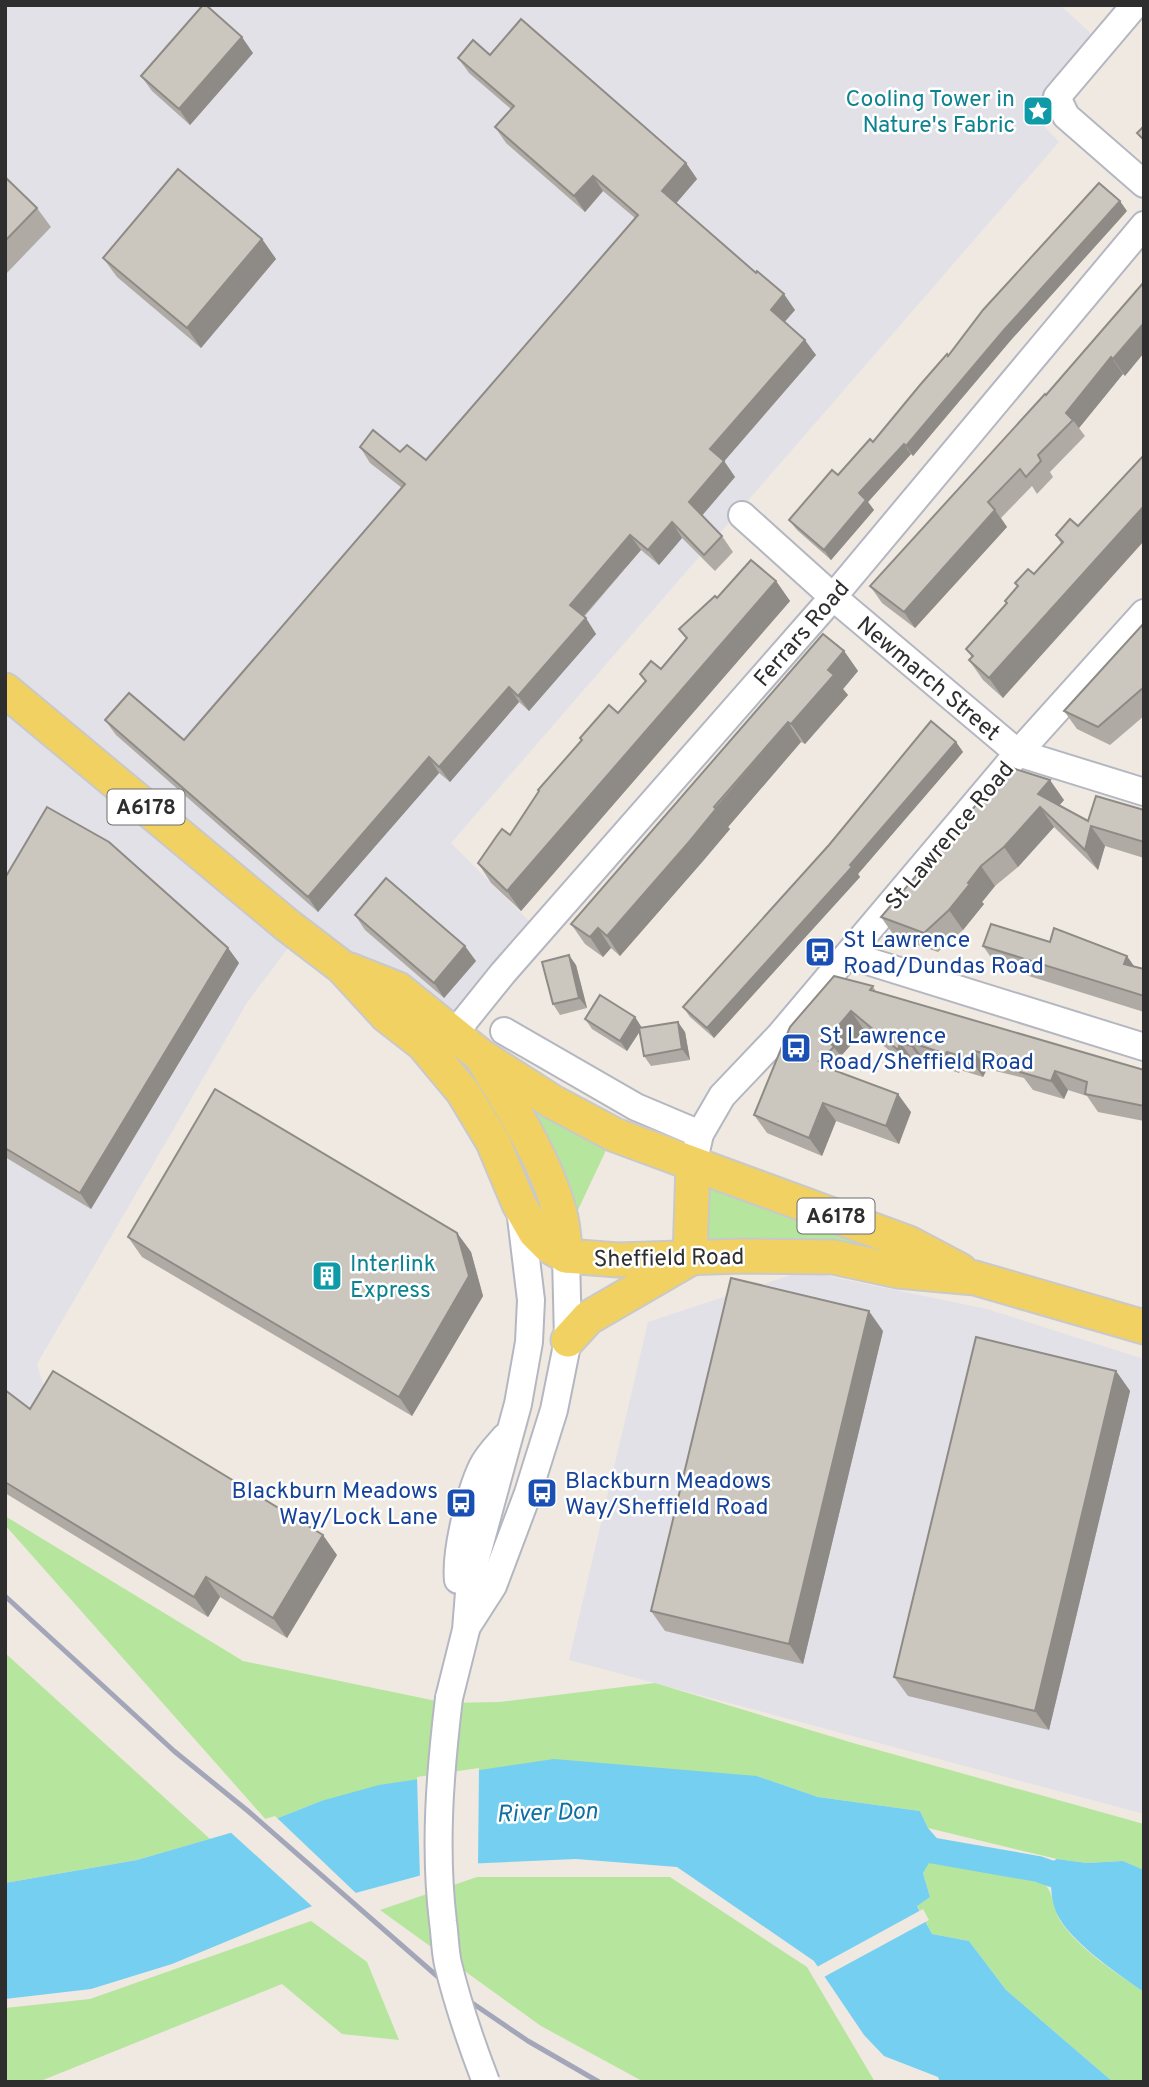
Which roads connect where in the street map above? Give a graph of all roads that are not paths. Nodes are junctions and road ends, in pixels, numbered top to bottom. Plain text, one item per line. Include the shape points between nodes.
1 (1135, 5) edge
2 (1144, 184) edge
3 (1144, 225) edge
4 (742, 515) dead end
5 (833, 597) junction
6 (1144, 613) edge
7 (5, 690) edge
8 (1018, 753) junction
9 (1144, 792) edge
10 (848, 955) junction
11 (342, 967) junction
12 (504, 1031) dead end
13 (453, 1035) junction
14 (1144, 1047) edge
15 (481, 1056) junction
16 (463, 1092) junction
17 (697, 1149) junction
18 (519, 1203) junction
19 (566, 1256) junction
20 (690, 1259) junction
21 (975, 1278) junction
22 (1144, 1327) edge
23 (568, 1340) junction
24 (466, 1630) junction
25 (485, 2082) edge

1 - 2 street via 1058,97 1066,116
3 - 5 street, Ferrars Road
4 - 5 street, Newmarch Street
5 - 8 street, Newmarch Street
5 - 13 street, Ferrars Road
6 - 8 street, St Lawrence Road
7 - 11 main road, Sheffield Road / A6178
8 - 9 street, Newmarch Street
8 - 10 street, St Lawrence Road
10 - 14 street
10 - 17 street, St Lawrence Road via 722,1096
11 - 13 main road, Sheffield Road / A6178 via 398,989
11 - 16 main road, Sheffield Road / A6178 via 387,1016 423,1044
12 - 17 street, Sheffield Road via 636,1107
13 - 15 main road, Sheffield Road / A6178
13 - 16 main road via 447,1054
15 - 17 main road, Sheffield Road / A6178 via 615,1135
15 - 19 main road via 548,1180 561,1219
16 - 18 main road, Sheffield Road / A6178 via 493,1142
17 - 20 main road
17 - 21 main road, Sheffield Road / A6178 via 909,1243
18 - 19 main road, Sheffield Road / A6178 via 535,1232
18 - 24 street via 531,1300 529,1342 512,1428 470,1580
19 - 20 main road, Sheffield Road / A6178
19 - 23 street
20 - 21 main road, Sheffield Road / A6178 via 812,1255 898,1271
20 - 23 main road via 588,1318
21 - 22 main road, Sheffield Road / A6178
23 - 24 street via 554,1410 528,1493 493,1586
24 - 25 street, bridge via 449,1698 441,1764 439,1892 448,1962

